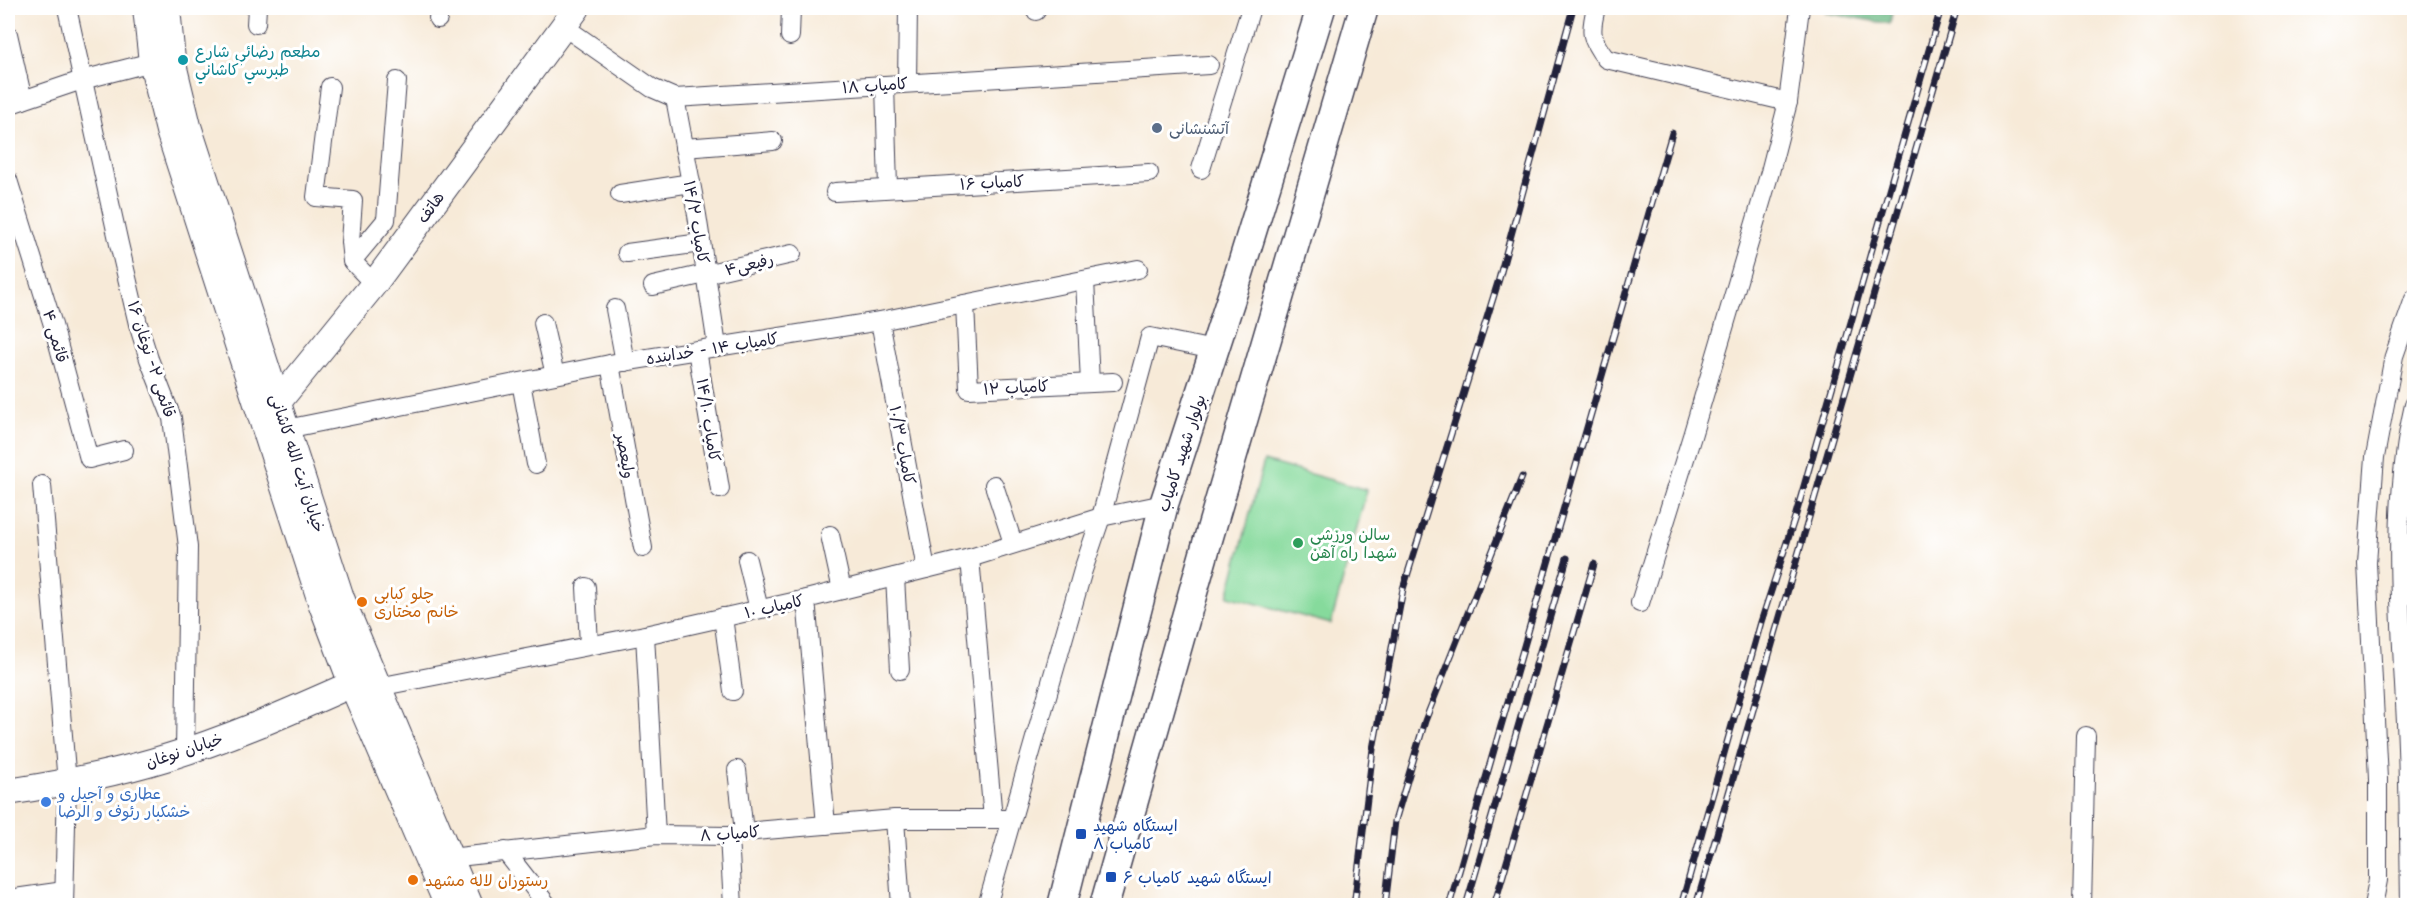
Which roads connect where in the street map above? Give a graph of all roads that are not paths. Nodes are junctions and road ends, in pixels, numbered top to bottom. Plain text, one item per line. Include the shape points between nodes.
1 (67, 8) edge
2 (147, 8) edge
3 (167, 8) edge
4 (791, 8) edge
5 (908, 8) edge
6 (1251, 8) edge
7 (1596, 8) edge
8 (1800, 8) edge
9 (1321, 11) edge
10 (570, 17) edge
11 (1361, 17) edge
12 (8, 34) edge
13 (790, 36) dead end
14 (152, 62) junction
15 (1209, 64) dead end
16 (82, 80) junction
17 (397, 81) dead end
18 (908, 84) junction
19 (885, 85) junction
20 (330, 87) dead end
21 (675, 98) junction
22 (1788, 102) junction
23 (15, 103) edge
24 (773, 141) dead end
25 (684, 148) junction
26 (1201, 169) dead end
27 (1149, 173) dead end
28 (8, 180) edge
29 (691, 183) junction
30 (888, 189) junction
31 (835, 192) dead end
32 (620, 194) dead end
33 (701, 243) junction
34 (627, 253) dead end
35 (792, 254) dead end
36 (352, 261) junction
37 (1138, 268) dead end
38 (706, 275) junction
39 (1085, 280) junction
40 (374, 284) junction
41 (653, 286) dead end
42 (2415, 299) edge
43 (965, 304) junction
44 (615, 309) dead end
45 (880, 321) junction
46 (543, 323) dead end
47 (717, 346) junction
48 (697, 350) junction
49 (1214, 350) junction
50 (617, 363) junction
51 (555, 375) junction
52 (521, 382) junction
53 (1113, 382) dead end
54 (1090, 383) junction
55 (268, 405) junction
56 (2415, 405) edge
57 (286, 429) junction
58 (124, 450) dead end
59 (536, 464) dead end
60 (994, 485) dead end
61 (42, 486) dead end
62 (720, 489) dead end
63 (1164, 504) junction
64 (1101, 517) junction
65 (830, 535) dead end
66 (1013, 543) junction
67 (643, 548) dead end
68 (970, 558) junction
69 (747, 560) dead end
70 (926, 569) junction
71 (895, 577) junction
72 (586, 587) dead end
73 (842, 590) junction
74 (806, 599) junction
75 (1640, 603) dead end
76 (759, 609) junction
77 (723, 617) junction
78 (645, 635) junction
79 (590, 645) junction
80 (900, 670) dead end
81 (352, 684) junction
82 (378, 687) junction
83 (733, 691) dead end
84 (2086, 736) dead end
85 (185, 751) junction
86 (737, 770) dead end
87 (67, 783) junction
88 (8, 792) edge
89 (894, 819) junction
90 (1002, 819) junction
91 (826, 825) junction
92 (737, 834) junction
93 (656, 835) junction
94 (505, 851) junction
95 (449, 858) junction
96 (64, 898) edge
97 (8, 899) edge
98 (448, 906) edge
99 (470, 906) edge
100 (548, 906) edge
101 (733, 906) edge
102 (901, 906) edge
103 (987, 906) edge
104 (1062, 906) edge
105 (1104, 906) edge
106 (2082, 906) edge
107 (2373, 906) edge
108 (2410, 906) edge

1 - 16 street, قائمی ۲- نوغان ۱۶
2 - 14 main road, خیابان آیت الله کاشانی
3 - 55 main road, خیابان آیت الله کاشانی via 172,60 188,126
4 - 13 street
5 - 18 street
6 - 26 street
7 - 22 street via 1591,28 1606,59
8 - 22 street
9 - 11 main road
9 - 49 main road, بولوار شهید کامیاب
10 - 21 street via 652,87
10 - 40 main road, هاتف
11 - 105 main road
12 - 23 street
14 - 16 street
14 - 55 main road, خیابان آیت الله کاشانی via 169,131
15 - 18 street, کامیاب ۱۸
16 - 23 street
16 - 85 street, قائمی ۲- نوغان ۱۶ via 138,324 172,418 188,547
17 - 36 street via 386,220
18 - 19 street, کامیاب ۱۸
19 - 21 street, کامیاب ۱۸
19 - 30 street
20 - 36 street via 316,197 353,200
21 - 25 street, کامیاب ۱۴/۲
22 - 75 street via 1696,425
24 - 25 street
25 - 29 street, کامیاب ۱۴/۲
27 - 30 street, کامیاب ۱۶
28 - 58 street, قائمی ۴ via 89,459
29 - 32 street
29 - 33 street, کامیاب ۱۴/۲
30 - 31 street, کامیاب ۱۶
33 - 34 street
33 - 38 street, کامیاب ۱۴/۲
35 - 38 street, رفیعی۴
36 - 40 street
37 - 39 street, کامیاب ۱۴ - خدابنده
38 - 41 street, رفیعی۴
38 - 47 street, کامیاب ۱۴/۲
39 - 43 street, کامیاب ۱۴ - خدابنده
39 - 54 street
40 - 55 main road, هاتف
42 - 107 street via 2394,356 2375,457 2367,563 2378,779 2378,880
43 - 45 street, کامیاب ۱۴ - خدابنده
43 - 54 street, کامیاب ۱۲ via 969,389
44 - 50 street, ولیعصر
45 - 47 street, کامیاب ۱۴ - خدابنده
45 - 70 street, کامیاب ۱۰/۳
46 - 51 street
47 - 48 street, کامیاب ۱۴ - خدابنده
48 - 50 street, کامیاب ۱۴ - خدابنده
48 - 62 street, کامیاب ۱۴/۱۰
49 - 63 main road, بولوار شهید کامیاب
49 - 64 street via 1150,337
50 - 51 street, کامیاب ۱۴ - خدابنده
50 - 67 street, ولیعصر
51 - 52 street, کامیاب ۱۴ - خدابنده
52 - 57 street, کامیاب ۱۴ - خدابنده
52 - 59 street
53 - 54 street, کامیاب ۱۲
55 - 57 main road, خیابان آیت الله کاشانی
55 - 81 main road, خیابان آیت الله کاشانی via 322,605
56 - 108 street via 2399,541
57 - 82 main road, خیابان آیت الله کاشانی via 341,598
60 - 66 street
61 - 87 street
63 - 64 street, کامیاب ۱۰
63 - 104 main road, بولوار شهید کامیاب
64 - 66 street, کامیاب ۱۰
64 - 90 street
65 - 73 street
66 - 68 street, کامیاب ۱۰
68 - 70 street, کامیاب ۱۰
68 - 90 street
69 - 76 street
70 - 71 street, کامیاب ۱۰
71 - 73 street, کامیاب ۱۰
71 - 80 street
72 - 79 street
73 - 74 street, کامیاب ۱۰
74 - 76 street, کامیاب ۱۰
74 - 91 street
76 - 77 street, کامیاب ۱۰
77 - 78 street, کامیاب ۱۰
77 - 83 street
78 - 79 street, کامیاب ۱۰
78 - 93 street
79 - 82 street, کامیاب ۱۰
81 - 85 main road, خیابان نوغان
81 - 98 main road, خیابان آیت الله کاشانی
82 - 95 main road, خیابان آیت الله کاشانی
84 - 106 street
85 - 87 main road, خیابان نوغان
86 - 92 street
87 - 88 main road, خیابان نوغان
87 - 96 street
89 - 90 street, کامیاب ۸
89 - 91 street, کامیاب ۸
89 - 102 street
90 - 103 street
91 - 92 street, کامیاب ۸
92 - 93 street, کامیاب ۸
92 - 101 street
93 - 94 street, کامیاب ۸
94 - 95 street, کامیاب ۸
94 - 100 street
95 - 99 main road, خیابان آیت الله کاشانی
96 - 97 street

